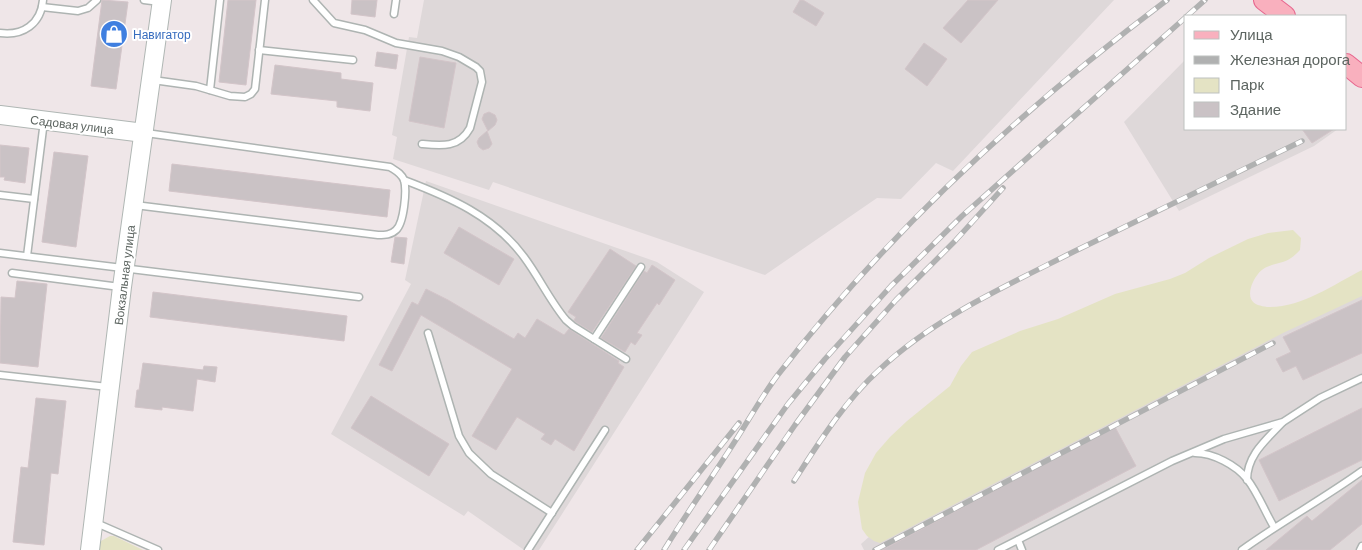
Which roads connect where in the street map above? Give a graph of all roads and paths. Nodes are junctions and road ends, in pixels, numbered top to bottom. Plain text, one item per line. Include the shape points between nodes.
1 (97, 0) edge
2 (144, 0) edge
3 (220, 0) edge
4 (264, 0) edge
5 (313, 0) edge
6 (396, 0) edge
7 (1264, 0) edge
8 (162, 1) edge
9 (43, 3) edge
10 (394, 14) dead end
11 (1284, 15) edge
12 (0, 33) edge
13 (259, 50) junction
14 (353, 60) dead end
15 (1347, 65) edge
16 (1362, 77) edge
17 (152, 80) junction
18 (210, 90) junction
19 (0, 115) edge
20 (44, 120) junction
21 (144, 133) junction
22 (422, 144) dead end
23 (404, 180) junction
24 (0, 195) edge
25 (34, 199) junction
26 (134, 204) junction
27 (0, 253) edge
28 (27, 256) junction
29 (641, 267) dead end
30 (125, 268) junction
31 (12, 273) dead end
32 (122, 287) junction
33 (359, 297) dead end
34 (428, 333) dead end
35 (594, 339) junction
36 (626, 359) dead end
37 (0, 374) edge
38 (1362, 378) edge
39 (110, 387) junction
40 (1283, 422) junction
41 (605, 430) dead end
42 (1191, 453) junction
43 (1362, 471) edge
44 (1247, 480) junction
45 (552, 513) junction
46 (93, 522) junction
47 (1274, 527) junction
48 (1018, 540) junction
49 (1362, 546) edge
50 (90, 550) edge
51 (158, 550) edge
52 (528, 550) edge
53 (998, 550) edge
54 (1022, 550) edge
55 (1242, 550) edge
56 (1360, 550) edge

1 - 9 lane via 78,11
2 - 8 lane
3 - 18 lane
4 - 13 lane
5 - 22 lane via 334,23 366,30 396,43 450,53 480,71 482,82 467,135 461,141 446,146
6 - 10 lane
7 - 11 main road
8 - 17 main road, Вокзальная улица
9 - 12 lane via 35,22 27,29 14,34
13 - 14 lane
13 - 18 lane via 255,90 251,94 230,96
15 - 16 main road
17 - 18 lane
17 - 21 main road, Вокзальная улица
19 - 20 main road, Садовая улица
20 - 21 main road, Садовая улица
20 - 25 lane
21 - 23 lane via 390,167
21 - 26 main road, Вокзальная улица
23 - 26 lane via 406,189 401,221 398,229 388,235
23 - 35 lane via 451,198 496,228 524,256 566,320
24 - 25 lane
25 - 28 lane
26 - 30 main road, Вокзальная улица
27 - 28 lane
28 - 30 lane
29 - 35 lane
30 - 32 main road, Вокзальная улица
30 - 33 lane
31 - 32 lane
32 - 39 main road, Вокзальная улица
34 - 45 lane via 463,445 491,474
35 - 36 lane
37 - 39 lane
38 - 40 lane via 1320,398
39 - 46 main road, Вокзальная улица
40 - 42 lane via 1224,439
40 - 44 lane via 1251,460
41 - 45 lane
42 - 44 lane via 1205,453 1216,458
42 - 48 lane
43 - 47 lane
44 - 47 lane
45 - 52 lane
46 - 50 main road, Вокзальная улица
46 - 51 lane
47 - 55 lane
48 - 53 lane
48 - 54 lane
49 - 56 lane

